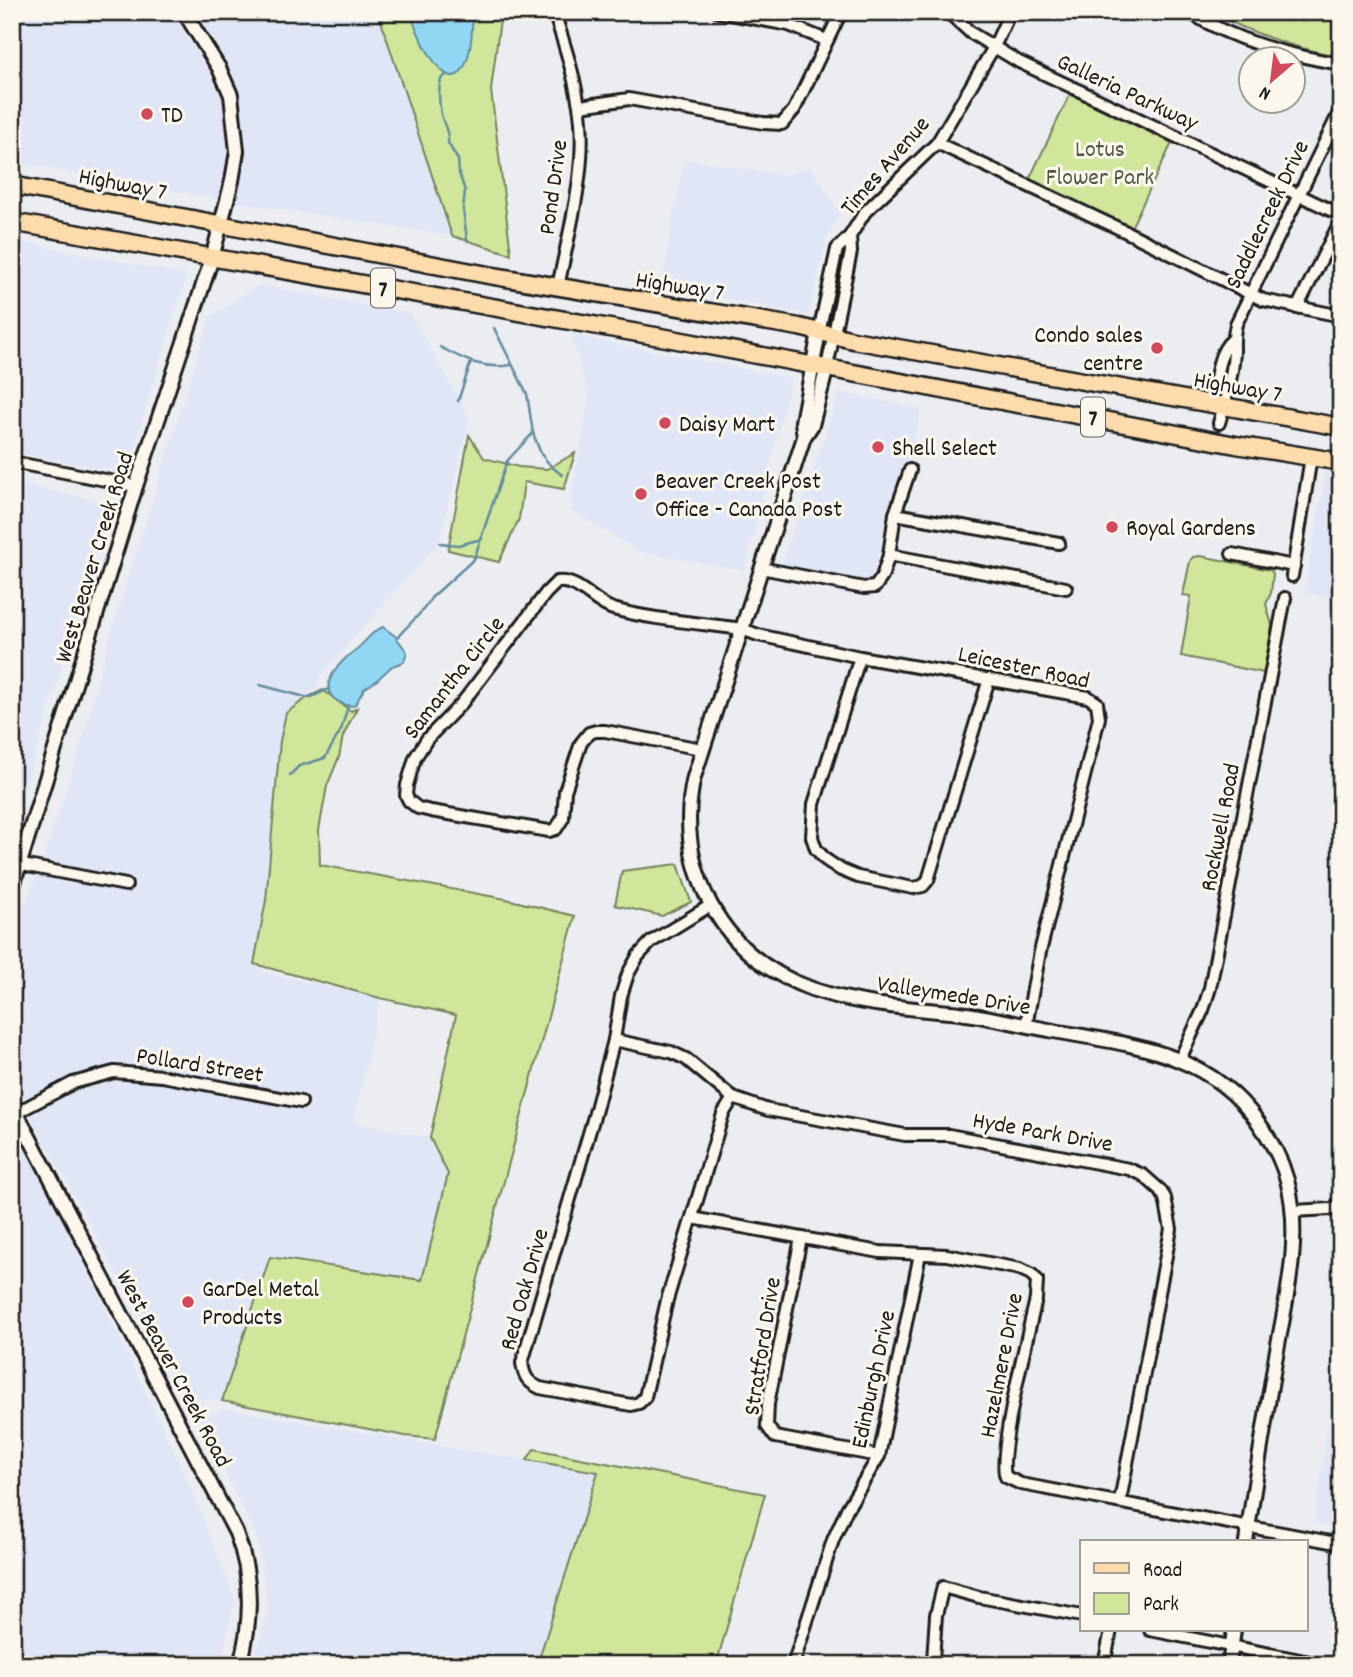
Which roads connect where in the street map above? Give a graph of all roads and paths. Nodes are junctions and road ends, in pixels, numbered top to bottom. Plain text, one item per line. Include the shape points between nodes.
1 (184, 12) edge
2 (554, 12) edge
3 (719, 12) edge
4 (841, 12) edge
5 (948, 12) edge
6 (1010, 12) edge
7 (1189, 12) edge
8 (826, 40) junction
9 (994, 47) junction
10 (1341, 64) edge
11 (580, 106) junction
12 (1341, 109) edge
13 (937, 143) junction
14 (12, 185) edge
15 (1297, 195) junction
16 (1341, 218) edge
17 (12, 222) edge
18 (219, 232) junction
19 (850, 236) junction
20 (212, 258) junction
21 (558, 287) junction
22 (1248, 294) junction
23 (1297, 308) junction
24 (1341, 316) edge
25 (827, 334) junction
26 (820, 366) junction
27 (1218, 412) junction
28 (1341, 428) edge
29 (1311, 457) junction
30 (12, 462) edge
31 (1341, 462) edge
32 (910, 470) dead end
33 (136, 486) junction
34 (895, 514) junction
35 (1059, 543) dead end
36 (1232, 554) dead end
37 (889, 555) junction
38 (761, 568) junction
39 (1066, 588) dead end
40 (1285, 598) dead end
41 (741, 629) junction
42 (860, 657) junction
43 (989, 679) junction
44 (702, 749) junction
45 (16, 864) edge
46 (126, 885) dead end
47 (12, 889) edge
48 (711, 905) junction
49 (1341, 1024) edge
50 (1026, 1026) junction
51 (1341, 1031) edge
52 (614, 1040) junction
53 (1180, 1059) junction
54 (733, 1098) junction
55 (301, 1102) dead end
56 (14, 1110) edge
57 (1341, 1205) edge
58 (1293, 1212) junction
59 (692, 1218) junction
60 (801, 1238) junction
61 (920, 1254) junction
62 (879, 1457) junction
63 (1120, 1501) junction
64 (1249, 1526) junction
65 (1246, 1540) edge
66 (1341, 1544) edge
67 (1080, 1616) edge
68 (1111, 1632) edge
69 (1160, 1632) edge
70 (1234, 1632) edge
71 (1231, 1646) junction
72 (12, 1660) edge
73 (933, 1664) edge
74 (40, 1665) edge
75 (240, 1665) edge
76 (793, 1665) edge
77 (1104, 1665) edge
78 (1229, 1665) edge
79 (1325, 1665) edge

1 - 18 street, West Beaver Creek Road via 223,75 234,111 237,151
2 - 11 street, Pond Drive
3 - 8 street via 789,25
4 - 8 street
5 - 9 street, Galleria Parkway
6 - 9 street, Times Avenue
7 - 10 street via 1240,38
8 - 11 street via 794,110 782,124 629,99
9 - 13 street, Times Avenue
9 - 15 street, Galleria Parkway
11 - 21 street, Pond Drive via 581,159
12 - 15 street, Saddlecreek Drive
13 - 19 street, Times Avenue via 865,212
13 - 22 street
14 - 18 main road, Highway 7 / 7
15 - 16 street, Galleria Parkway
15 - 22 street, Saddlecreek Drive
16 - 23 street
17 - 20 main road, 7
18 - 20 street, West Beaver Creek Road
18 - 21 main road, Highway 7 / 7
19 - 25 street, Times Avenue via 850,252
19 - 25 street, Times Avenue via 837,249
20 - 26 main road, 7
20 - 33 street, West Beaver Creek Road
21 - 25 main road, Highway 7 / 7
22 - 23 street
22 - 27 street, Saddlecreek Drive via 1236,324
23 - 24 street
25 - 26 street, Valleymede Drive
25 - 27 main road, Highway 7 / 7
26 - 29 main road, 7
26 - 38 street, Valleymede Drive via 802,422 804,437
27 - 28 main road, Highway 7 / 7
29 - 31 main road, 7
29 - 36 street via 1293,571
30 - 33 street
32 - 34 street
33 - 45 street, West Beaver Creek Road
34 - 35 street
34 - 37 street
37 - 38 street via 875,587
37 - 39 street
38 - 41 street, Valleymede Drive
40 - 53 street, Rockwell Road via 1210,988
41 - 42 street, Leicester Road
41 - 44 street, Valleymede Drive
41 - 44 street, Samantha Circle via 611,608 570,582 556,582 421,748 406,795 418,808 549,831 563,818 567,781 589,733 605,731
42 - 43 street, Leicester Road
42 - 43 street via 814,804 812,836 816,849 841,870 913,888 928,880
43 - 50 street, Leicester Road via 1088,697 1099,708
44 - 48 street, Valleymede Drive via 690,797 689,835 699,881
45 - 46 street
45 - 47 street, West Beaver Creek Road
48 - 50 street, Valleymede Drive via 742,948 799,986 902,1009
48 - 52 street, Red Oak Drive via 650,942 638,956 621,996
49 - 51 street
50 - 53 street, Valleymede Drive via 1114,1041
52 - 54 street, Hyde Park Drive via 686,1059
52 - 59 street, Red Oak Drive via 522,1363 530,1383 631,1405 645,1397
53 - 58 street, Valleymede Drive via 1216,1079 1249,1109 1279,1158
54 - 59 street, Red Oak Drive via 723,1114
54 - 63 street, Hyde Park Drive via 768,1110 905,1135 949,1135 1129,1168 1160,1191 1166,1198 1171,1228
55 - 56 street, Pollard Street via 162,1076 114,1072 73,1083
56 - 75 street, West Beaver Creek Road via 240,1542 249,1577 248,1627
57 - 58 street
58 - 64 street, Valleymede Drive via 1292,1256
59 - 60 street, Hazelmere Drive
60 - 61 street, Hazelmere Drive
60 - 62 street, Stratford Drive via 767,1426 775,1437
61 - 62 street, Edinburgh Drive
61 - 63 street, Hazelmere Drive via 1020,1269 1037,1280 1003,1472 1021,1484
62 - 76 street, Edinburgh Drive via 833,1540
63 - 64 street, Hazelmere Drive
64 - 65 street, Valleymede Drive
64 - 66 street, Hazelmere Drive
67 - 73 street via 943,1587 934,1628
68 - 77 street
69 - 71 street
70 - 71 street
71 - 78 street
71 - 79 street
72 - 74 street

